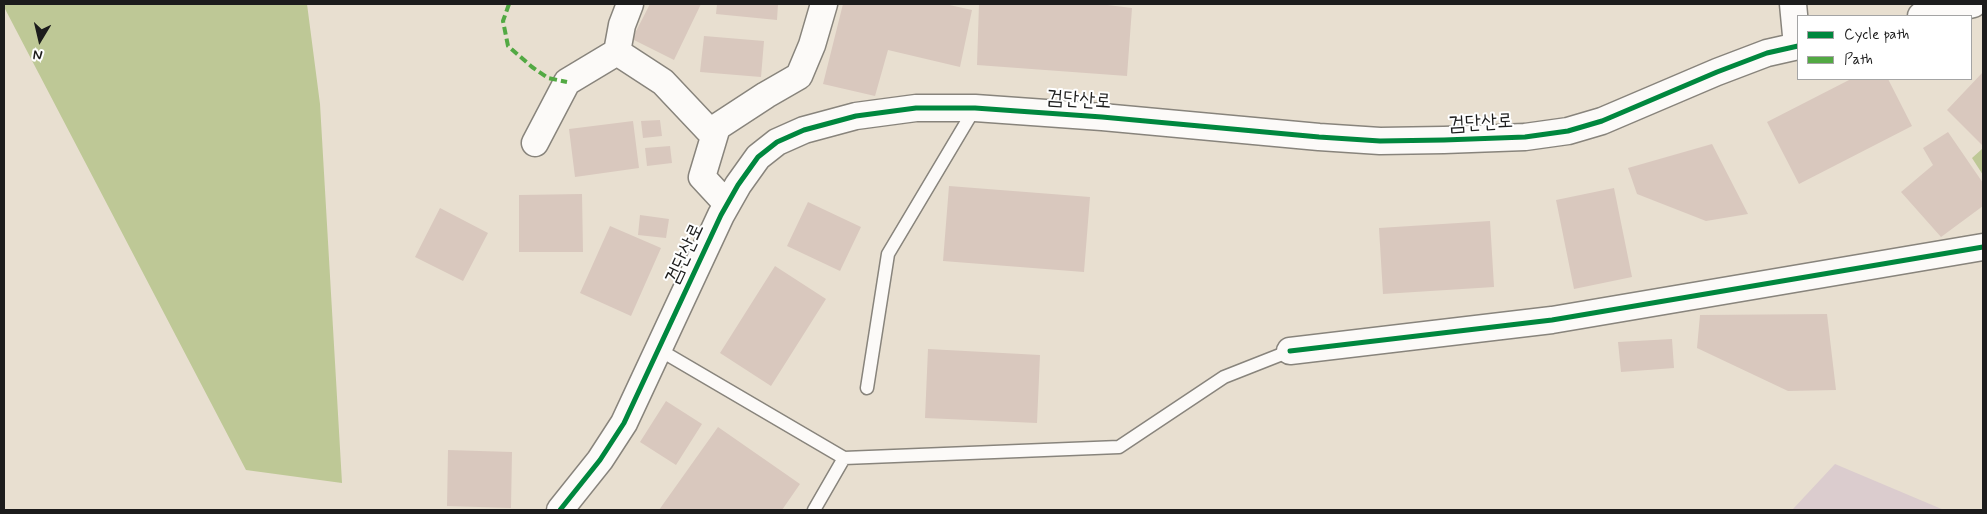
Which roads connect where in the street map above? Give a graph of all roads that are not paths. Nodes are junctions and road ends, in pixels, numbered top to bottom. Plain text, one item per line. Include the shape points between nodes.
1 (630, 4) edge
2 (824, 4) edge
3 (1793, 4) edge
4 (1973, 4) edge
5 (1925, 15) edge
6 (1797, 38) edge
7 (1797, 46) edge
8 (617, 52) junction
9 (975, 108) junction
10 (714, 136) junction
11 (535, 143) dead end
12 (727, 204) junction
13 (1983, 247) edge
14 (658, 350) junction
15 (1290, 351) joint
16 (867, 388) dead end
17 (844, 458) junction
18 (560, 510) edge
19 (814, 510) edge

1 - 8 street
2 - 10 street via 799,76 717,127
3 - 6 street
4 - 5 street
7 - 9 street, 검단산로 via 1767,53 1717,72 1602,121 1525,137 1372,140
8 - 10 street via 663,82
8 - 11 street via 567,82
9 - 12 street, 검단산로 via 916,108 873,113 804,130 777,142 758,157
9 - 16 lane via 888,254
10 - 12 street via 702,177
12 - 14 street, 검단산로
13 - 15 street via 1552,320
14 - 17 lane
14 - 18 street, 검단산로 via 624,423 600,460
15 - 17 lane via 1224,377 1119,447
17 - 19 lane

